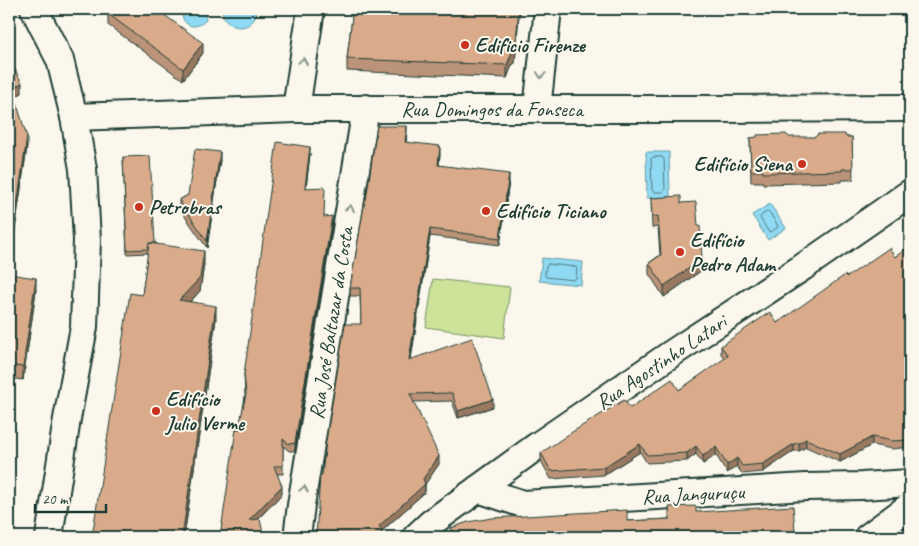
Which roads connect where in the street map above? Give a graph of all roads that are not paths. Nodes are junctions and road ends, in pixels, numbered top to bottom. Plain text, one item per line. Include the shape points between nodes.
1 (34, 9) edge
2 (311, 9) edge
3 (548, 9) edge
4 (366, 108) junction
5 (910, 108) edge
6 (296, 109) junction
7 (537, 109) junction
8 (74, 117) junction
9 (910, 193) edge
10 (910, 483) edge
11 (478, 488) junction
12 (910, 506) edge
13 (49, 537) edge
14 (297, 537) edge
15 (416, 537) edge
16 (868, 537) edge

1 - 8 street via 60,60
6 -> 2 street
3 -> 7 street
4 - 6 street, Rua Domingos da Fonseca
4 - 7 street, Rua Domingos da Fonseca
14 -> 4 street, Rua José Baltazar da Costa
5 - 7 street, Rua Domingos da Fonseca
6 - 8 street, Rua Domingos da Fonseca
8 - 13 street via 84,169 84,327
9 - 11 street, Rua Agostinho Latari
10 - 11 street, Rua Janguruçu via 524,504
11 - 15 street, Rua Agostinho Latari
12 - 16 street

